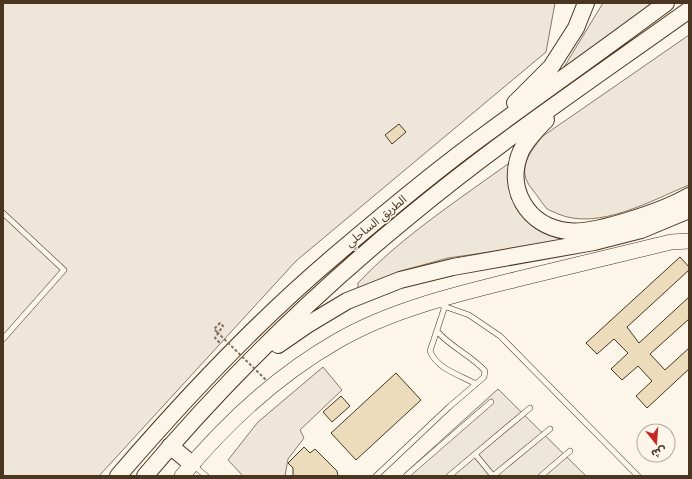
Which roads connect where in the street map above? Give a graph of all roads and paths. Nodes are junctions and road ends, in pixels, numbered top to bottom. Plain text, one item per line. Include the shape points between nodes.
1 (586, 3) edge
2 (666, 3) edge
3 (689, 10) edge
4 (569, 95) junction
5 (484, 135) junction
6 (689, 196) edge
7 (689, 210) edge
8 (3, 213) edge
9 (689, 241) edge
10 (439, 304) junction
11 (437, 331) junction
12 (215, 338) dead end
13 (3, 340) edge
14 (233, 377) junction
15 (266, 380) dead end
16 (476, 384) junction
17 (491, 402) dead end
18 (530, 408) dead end
19 (550, 429) dead end
20 (170, 446) junction
21 (570, 451) dead end
22 (475, 454) junction
23 (187, 470) edge
24 (118, 476) edge
25 (145, 476) edge
26 (206, 476) edge
27 (376, 476) edge
28 (406, 476) edge
29 (449, 476) edge
30 (493, 476) edge
31 (541, 476) edge
32 (638, 476) edge

1 - 5 highway via 576,28 551,67
2 - 5 highway, الطريق الساحلي
3 - 4 highway, الطريق الساحلي
4 - 6 highway via 522,150 516,170 517,190 522,204 534,218 550,227 568,231 591,230 636,218 680,202
4 - 14 highway, الطريق الساحلي via 408,217 352,264
5 - 24 highway, الطريق الساحلي via 386,213 289,296 219,364
7 - 14 highway via 641,230 594,242 454,266 400,280 347,301 307,325
8 - 13 lane via 64,270
9 - 10 main road via 671,242 487,287
10 - 11 lane
10 - 23 main road via 365,327 315,355 241,414
10 - 32 lane via 469,315 512,346
11 - 16 lane via 485,371 484,377
11 - 16 lane via 430,351 433,360
12 - 15 path, bridge via 223,326 220,323 214,329 217,332
14 - 20 highway, الطريق الساحلي
16 - 27 lane
17 - 28 lane
18 - 22 lane
19 - 30 lane
20 - 23 highway
20 - 25 highway, الطريق الساحلي
21 - 31 lane
22 - 29 lane
22 - 30 lane
23 - 26 lane

